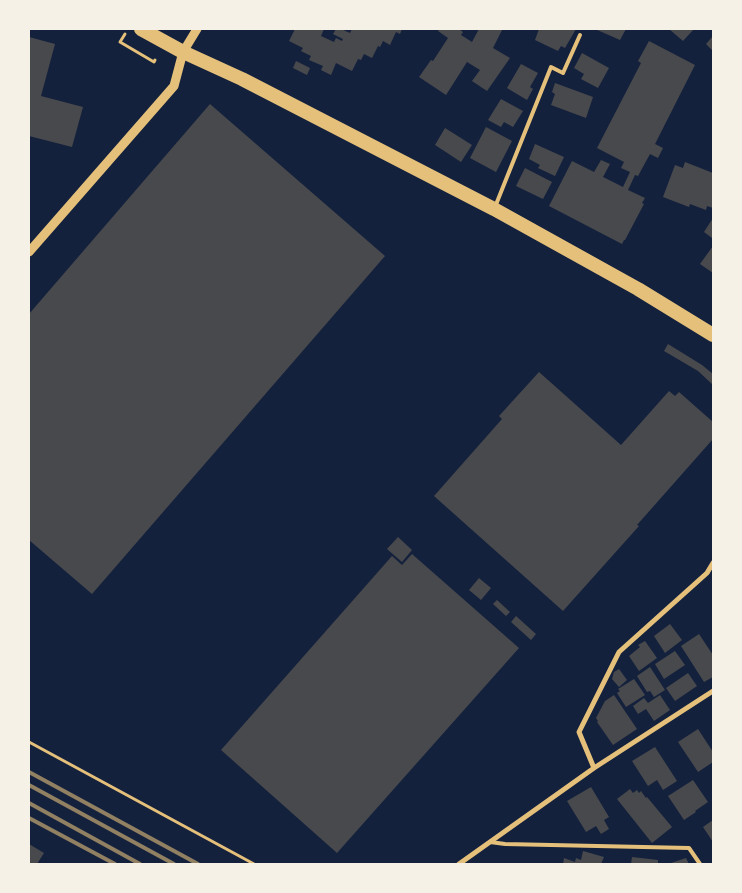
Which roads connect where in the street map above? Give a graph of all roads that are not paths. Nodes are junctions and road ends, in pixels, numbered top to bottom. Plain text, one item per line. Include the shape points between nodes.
1 (141, 29) edge
2 (196, 29) edge
3 (580, 35) dead end
4 (183, 52) junction
5 (494, 209) junction
6 (29, 252) edge
7 (713, 335) edge
8 (713, 564) edge
9 (713, 691) edge
10 (594, 768) junction
11 (490, 842) junction
12 (459, 864) edge
13 (700, 864) edge

1 - 4 highway
2 - 4 street
3 - 5 lane via 563,73 551,67
4 - 5 highway
4 - 6 street via 174,86
5 - 7 highway
8 - 10 street via 619,652 579,732
9 - 10 street
10 - 11 street
11 - 12 street
11 - 13 lane via 689,848

